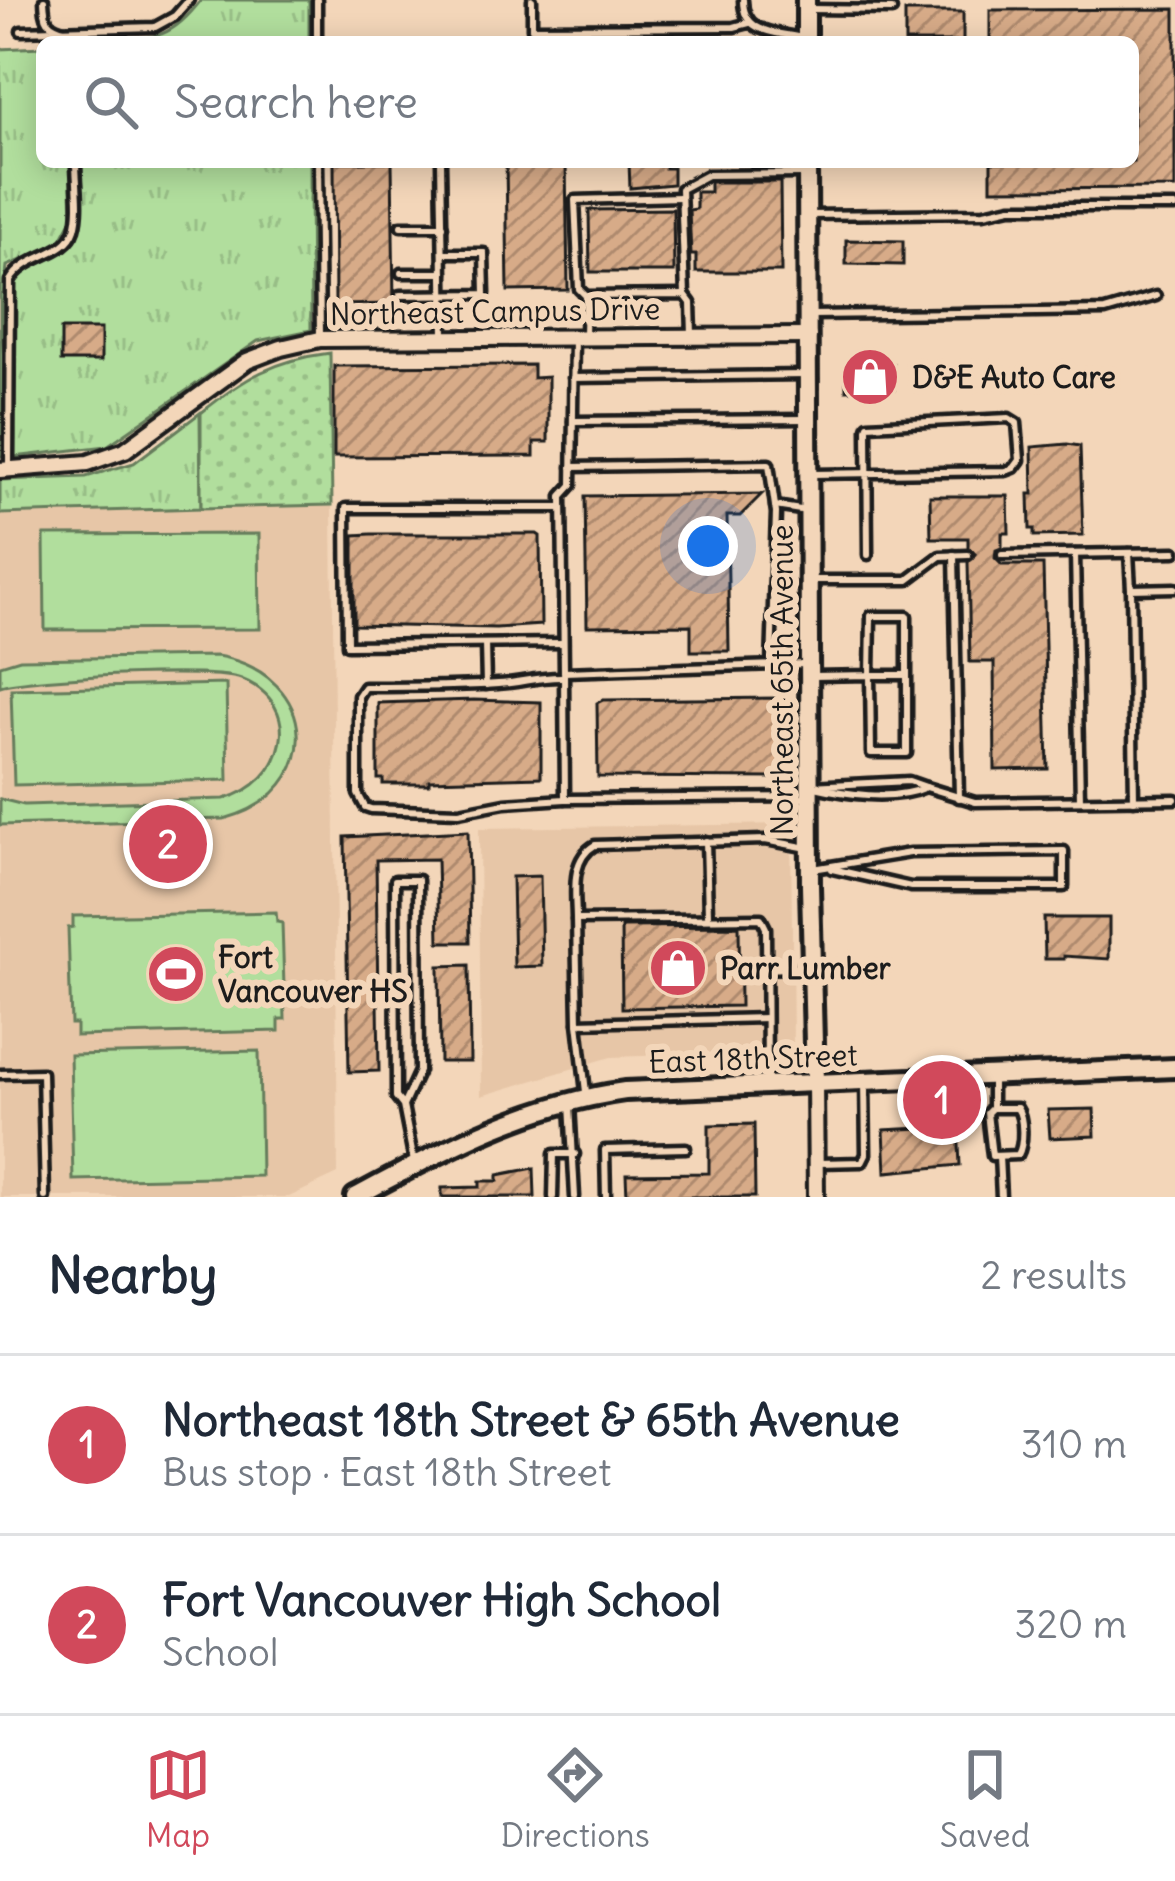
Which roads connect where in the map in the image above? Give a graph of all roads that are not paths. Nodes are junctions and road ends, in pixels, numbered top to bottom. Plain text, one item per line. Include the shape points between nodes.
1 (44, 0) edge
2 (189, 0) edge
3 (317, 0) edge
4 (532, 0) edge
5 (743, 0) edge
6 (806, 5) edge
7 (892, 10) dead end
8 (749, 23) junction
9 (21, 31) dead end
10 (67, 31) junction
11 (70, 36) edge
12 (317, 36) edge
13 (793, 36) edge
14 (806, 36) edge
15 (76, 168) edge
16 (318, 168) edge
17 (441, 168) edge
18 (807, 168) edge
19 (680, 197) junction
20 (1175, 207) edge
21 (808, 215) junction
22 (401, 226) dead end
23 (443, 226) junction
24 (443, 254) junction
25 (401, 272) dead end
26 (443, 272) junction
27 (400, 295) dead end
28 (443, 295) junction
29 (685, 295) junction
30 (586, 296) junction
31 (1156, 296) dead end
32 (808, 315) junction
33 (809, 336) junction
34 (579, 337) junction
35 (692, 337) junction
36 (443, 338) junction
37 (320, 339) junction
38 (809, 375) junction
39 (573, 377) junction
40 (809, 419) junction
41 (573, 421) junction
42 (572, 467) junction
43 (5, 470) edge
44 (867, 473) junction
45 (809, 474) junction
46 (775, 506) junction
47 (562, 508) junction
48 (809, 512) junction
49 (1175, 552) edge
50 (1129, 553) junction
51 (1075, 554) junction
52 (868, 555) dead end
53 (954, 555) junction
54 (968, 555) dead end
55 (1002, 555) dead end
56 (809, 580) junction
57 (1175, 588) edge
58 (1131, 589) junction
59 (485, 644) junction
60 (563, 644) junction
61 (771, 665) junction
62 (809, 670) junction
63 (564, 674) junction
64 (870, 675) junction
65 (908, 675) junction
66 (486, 685) junction
67 (810, 791) junction
68 (566, 799) junction
69 (959, 799) junction
70 (1175, 799) edge
71 (1080, 800) junction
72 (1135, 800) junction
73 (706, 840) junction
74 (810, 848) junction
75 (810, 869) junction
76 (832, 869) junction
77 (708, 915) junction
78 (576, 920) junction
79 (811, 967) junction
80 (766, 969) junction
81 (766, 1018) junction
82 (578, 1023) junction
83 (1175, 1068) edge
84 (0, 1073) edge
85 (992, 1077) junction
86 (865, 1080) junction
87 (814, 1082) junction
88 (767, 1084) junction
89 (578, 1098) junction
90 (403, 1106) junction
91 (992, 1108) junction
92 (686, 1148) dead end
93 (575, 1154) junction
94 (999, 1156) junction
95 (815, 1163) junction
96 (415, 1166) junction
97 (45, 1197) edge
98 (355, 1197) edge
99 (554, 1197) edge
100 (575, 1197) edge
101 (606, 1197) edge
102 (816, 1197) edge
103 (1001, 1197) edge

1 - 10 lane via 49,26
2 - 10 lane via 155,27
3 - 12 lane
4 - 8 lane via 532,28
5 - 8 lane
6 - 7 lane
6 - 14 street
8 - 13 lane
9 - 10 lane
10 - 11 lane
15 - 43 lane via 71,238 25,262 10,281
16 - 37 lane
17 - 23 lane
18 - 19 lane via 707,175
18 - 21 street, Northeast 65th Avenue
19 - 29 lane
19 - 30 lane via 575,200 579,289
20 - 21 lane
21 - 32 street, Northeast 65th Avenue
22 - 23 lane
23 - 24 lane
24 - 26 lane
24 - 28 lane via 484,254 485,294
25 - 26 lane
26 - 28 lane
27 - 28 lane
28 - 36 lane
29 - 30 lane
29 - 35 lane
30 - 34 lane
31 - 32 lane via 1105,311
32 - 33 street, Northeast 65th Avenue
33 - 35 street, Northeast Campus Drive
33 - 38 street, Northeast 65th Avenue
34 - 35 street, Northeast Campus Drive
34 - 36 street, Northeast Campus Drive
34 - 39 lane
36 - 37 street, Northeast Campus Drive
37 - 43 street, Northeast Campus Drive via 247,362 125,450 88,463
38 - 39 lane
38 - 40 street, Northeast 65th Avenue
39 - 41 lane
40 - 41 lane
40 - 45 street, Northeast 65th Avenue
41 - 42 lane
42 - 46 lane via 769,464
42 - 47 lane
44 - 44 lane via 1015,468 1020,428 1009,418 871,422
44 - 45 lane
44 - 52 lane
45 - 48 street, Northeast 65th Avenue
46 - 48 lane
46 - 61 lane
47 - 59 lane via 346,508 347,645
47 - 60 lane
48 - 56 street, Northeast 65th Avenue
49 - 50 lane
50 - 51 lane
50 - 58 lane
51 - 55 lane
51 - 71 lane
53 - 54 lane
53 - 56 lane via 908,580
53 - 69 lane
56 - 62 street, Northeast 65th Avenue
57 - 58 lane
58 - 72 lane
59 - 60 lane
59 - 66 lane
60 - 63 lane
61 - 62 lane
61 - 63 lane
62 - 64 lane
62 - 67 street, Northeast 65th Avenue
63 - 66 lane
63 - 68 lane
64 - 65 lane
64 - 65 lane via 871,616 908,616
64 - 65 lane via 871,753 908,753
66 - 68 lane via 364,687 357,702 361,802 459,812
67 - 68 lane
67 - 69 lane via 926,787
67 - 74 street, Northeast 65th Avenue
69 - 71 lane
70 - 72 lane
71 - 72 lane
73 - 74 lane
73 - 77 lane
73 - 78 lane via 586,850 576,870
74 - 75 street, Northeast 65th Avenue
75 - 76 lane
75 - 79 street, Northeast 65th Avenue
76 - 76 lane via 910,887 1064,887 1064,851 910,853
77 - 78 lane
77 - 80 lane via 764,921
78 - 82 lane
79 - 80 lane
79 - 87 street, Northeast 65th Avenue
80 - 81 lane
81 - 82 lane
81 - 88 lane
82 - 89 lane
83 - 85 street, East 18th Street
84 - 97 lane via 42,1072
85 - 86 street, East 18th Street
85 - 91 lane
86 - 87 street, East 18th Street
86 - 95 lane via 862,1162
87 - 88 street, East 18th Street
87 - 95 street, Northeast 65th Avenue
88 - 89 street, East 18th Street
89 - 93 lane
89 - 96 street, East 18th Street via 503,1121
90 - 90 lane via 419,1071 418,880 395,880 396,1096
90 - 96 lane
91 - 94 lane via 989,1150
91 - 94 lane via 1021,1113 1022,1149
92 - 101 lane via 604,1150
93 - 99 lane via 554,1154
93 - 100 lane
94 - 103 lane
95 - 102 street, Northeast 65th Avenue
96 - 98 street, East 18th Street

